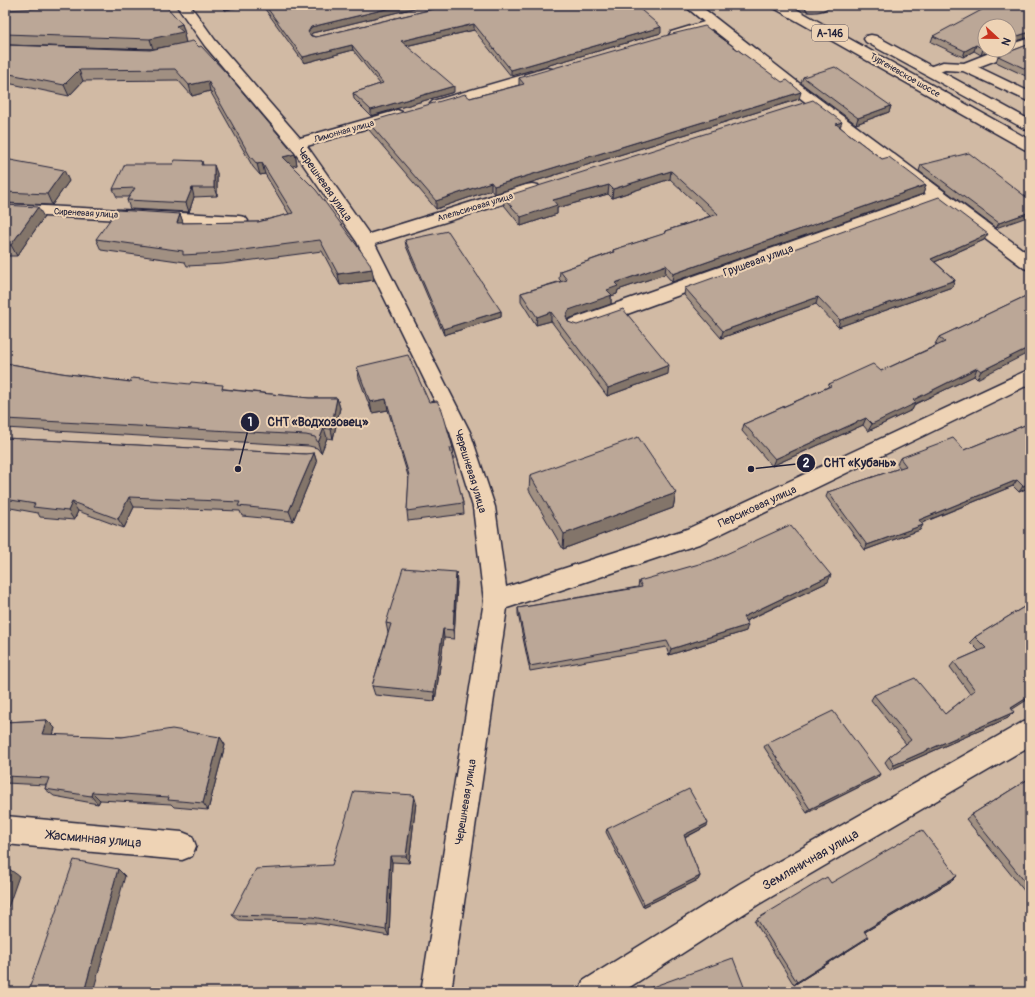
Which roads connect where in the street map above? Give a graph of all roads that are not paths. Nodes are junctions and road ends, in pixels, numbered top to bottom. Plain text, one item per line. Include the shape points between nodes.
1 (183, 5) edge
2 (691, 5) edge
3 (779, 5) edge
4 (815, 6) edge
5 (831, 18) dead end
6 (713, 24) junction
7 (858, 32) dead end
8 (660, 39) edge
9 (1030, 42) edge
10 (966, 67) junction
11 (561, 68) edge
12 (931, 71) junction
13 (1030, 98) edge
14 (424, 108) edge
15 (409, 112) edge
16 (1030, 126) edge
17 (297, 144) junction
18 (1030, 146) edge
19 (550, 184) edge
20 (939, 195) junction
21 (5, 210) edge
22 (239, 221) edge
23 (365, 241) junction
24 (1030, 264) edge
25 (576, 325) edge
26 (1030, 376) edge
27 (496, 601) junction
28 (1030, 732) edge
29 (5, 830) edge
30 (182, 846) dead end
31 (436, 992) edge
32 (594, 992) edge

1 - 17 main road, Черешневая улица via 203,44
2 - 6 main road
3 - 18 main road, Тургеневское шоссе / А-146
4 - 5 main road, А-146
6 - 8 main road
6 - 20 main road via 806,104
7 - 12 main road, Тургеневское шоссе / А-146
9 - 10 main road
10 - 12 main road via 943,66
10 - 13 main road
11 - 14 main road
12 - 16 main road, Тургеневское шоссе
15 - 17 main road, Лимонная улица
17 - 23 main road, Черешневая улица
19 - 23 main road, Апельсиновая улица
20 - 24 main road
20 - 25 main road, Грушевая улица
21 - 22 main road, Сиреневая улица
23 - 27 main road, Черешневая улица via 460,432 484,507
26 - 27 main road, Персиковая улица via 694,536
27 - 31 main road, Черешневая улица
28 - 32 main road, Земляничная улица via 749,894
29 - 30 main road, Жасминная улица

